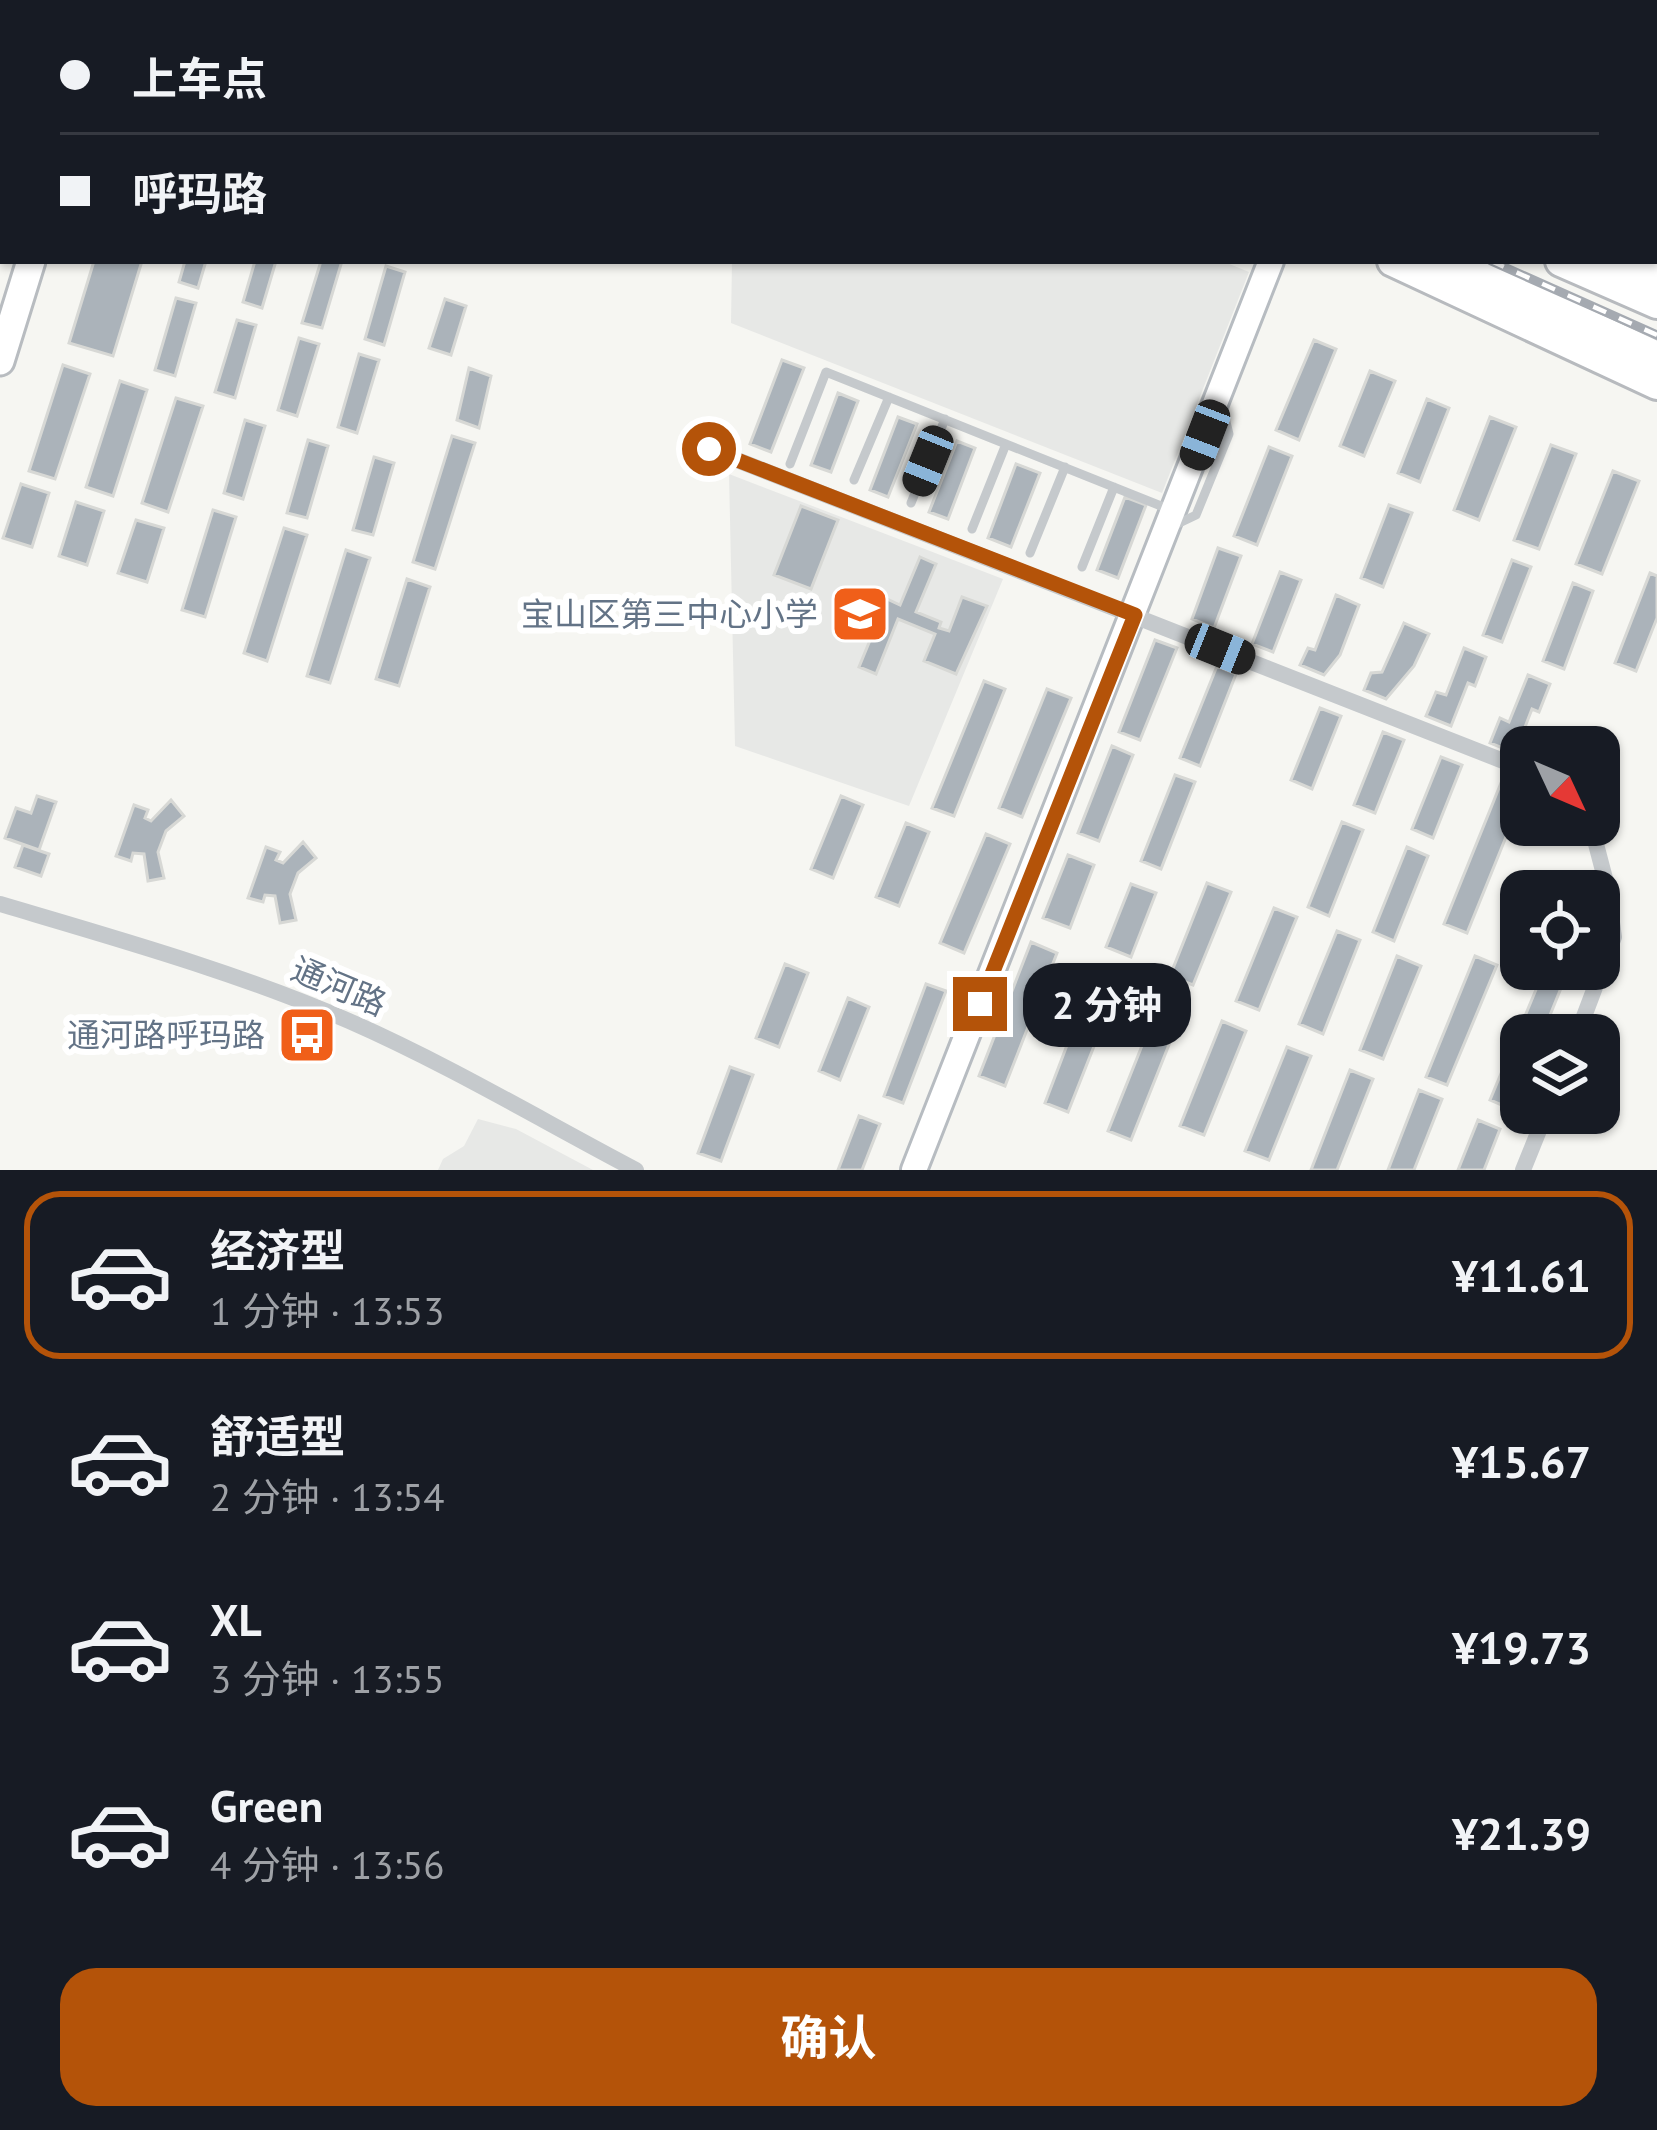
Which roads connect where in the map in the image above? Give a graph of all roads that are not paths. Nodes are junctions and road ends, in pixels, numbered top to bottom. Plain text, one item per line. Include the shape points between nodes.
1 (30, 264) edge
2 (1270, 264) edge
3 (1399, 264) edge
4 (1456, 264) edge
5 (1478, 264) edge
6 (1568, 264) edge
7 (1657, 303) edge
8 (1657, 344) edge
9 (1657, 357) edge
10 (0, 361) edge
11 (1657, 384) edge
12 (889, 397) junction
13 (945, 419) junction
14 (1006, 444) junction
15 (709, 449) dead end
16 (790, 464) dead end
17 (1065, 467) junction
18 (854, 480) dead end
19 (1114, 487) junction
20 (911, 503) dead end
21 (1173, 519) junction
22 (972, 529) dead end
23 (1030, 553) dead end
24 (1082, 567) dead end
25 (1135, 615) junction
26 (1500, 760) edge
27 (1597, 846) edge
28 (0, 904) edge
29 (1585, 1014) edge
30 (1538, 1134) edge
31 (636, 1170) edge
32 (914, 1170) edge
33 (1523, 1170) edge

1 - 10 main road
2 - 21 street
3 - 11 highway
4 - 9 highway
5 - 8 main road
6 - 7 highway
12 - 13 lane
12 - 16 lane via 826,371
12 - 18 lane
13 - 14 lane
13 - 20 lane
14 - 17 lane
14 - 22 lane
15 - 25 street
17 - 19 lane
17 - 23 lane
19 - 21 lane
19 - 24 lane
21 - 25 street
25 - 26 street
25 - 32 street
27 - 29 street via 1614,937
28 - 31 street, 通河路 via 205,965 334,1015
30 - 33 street

